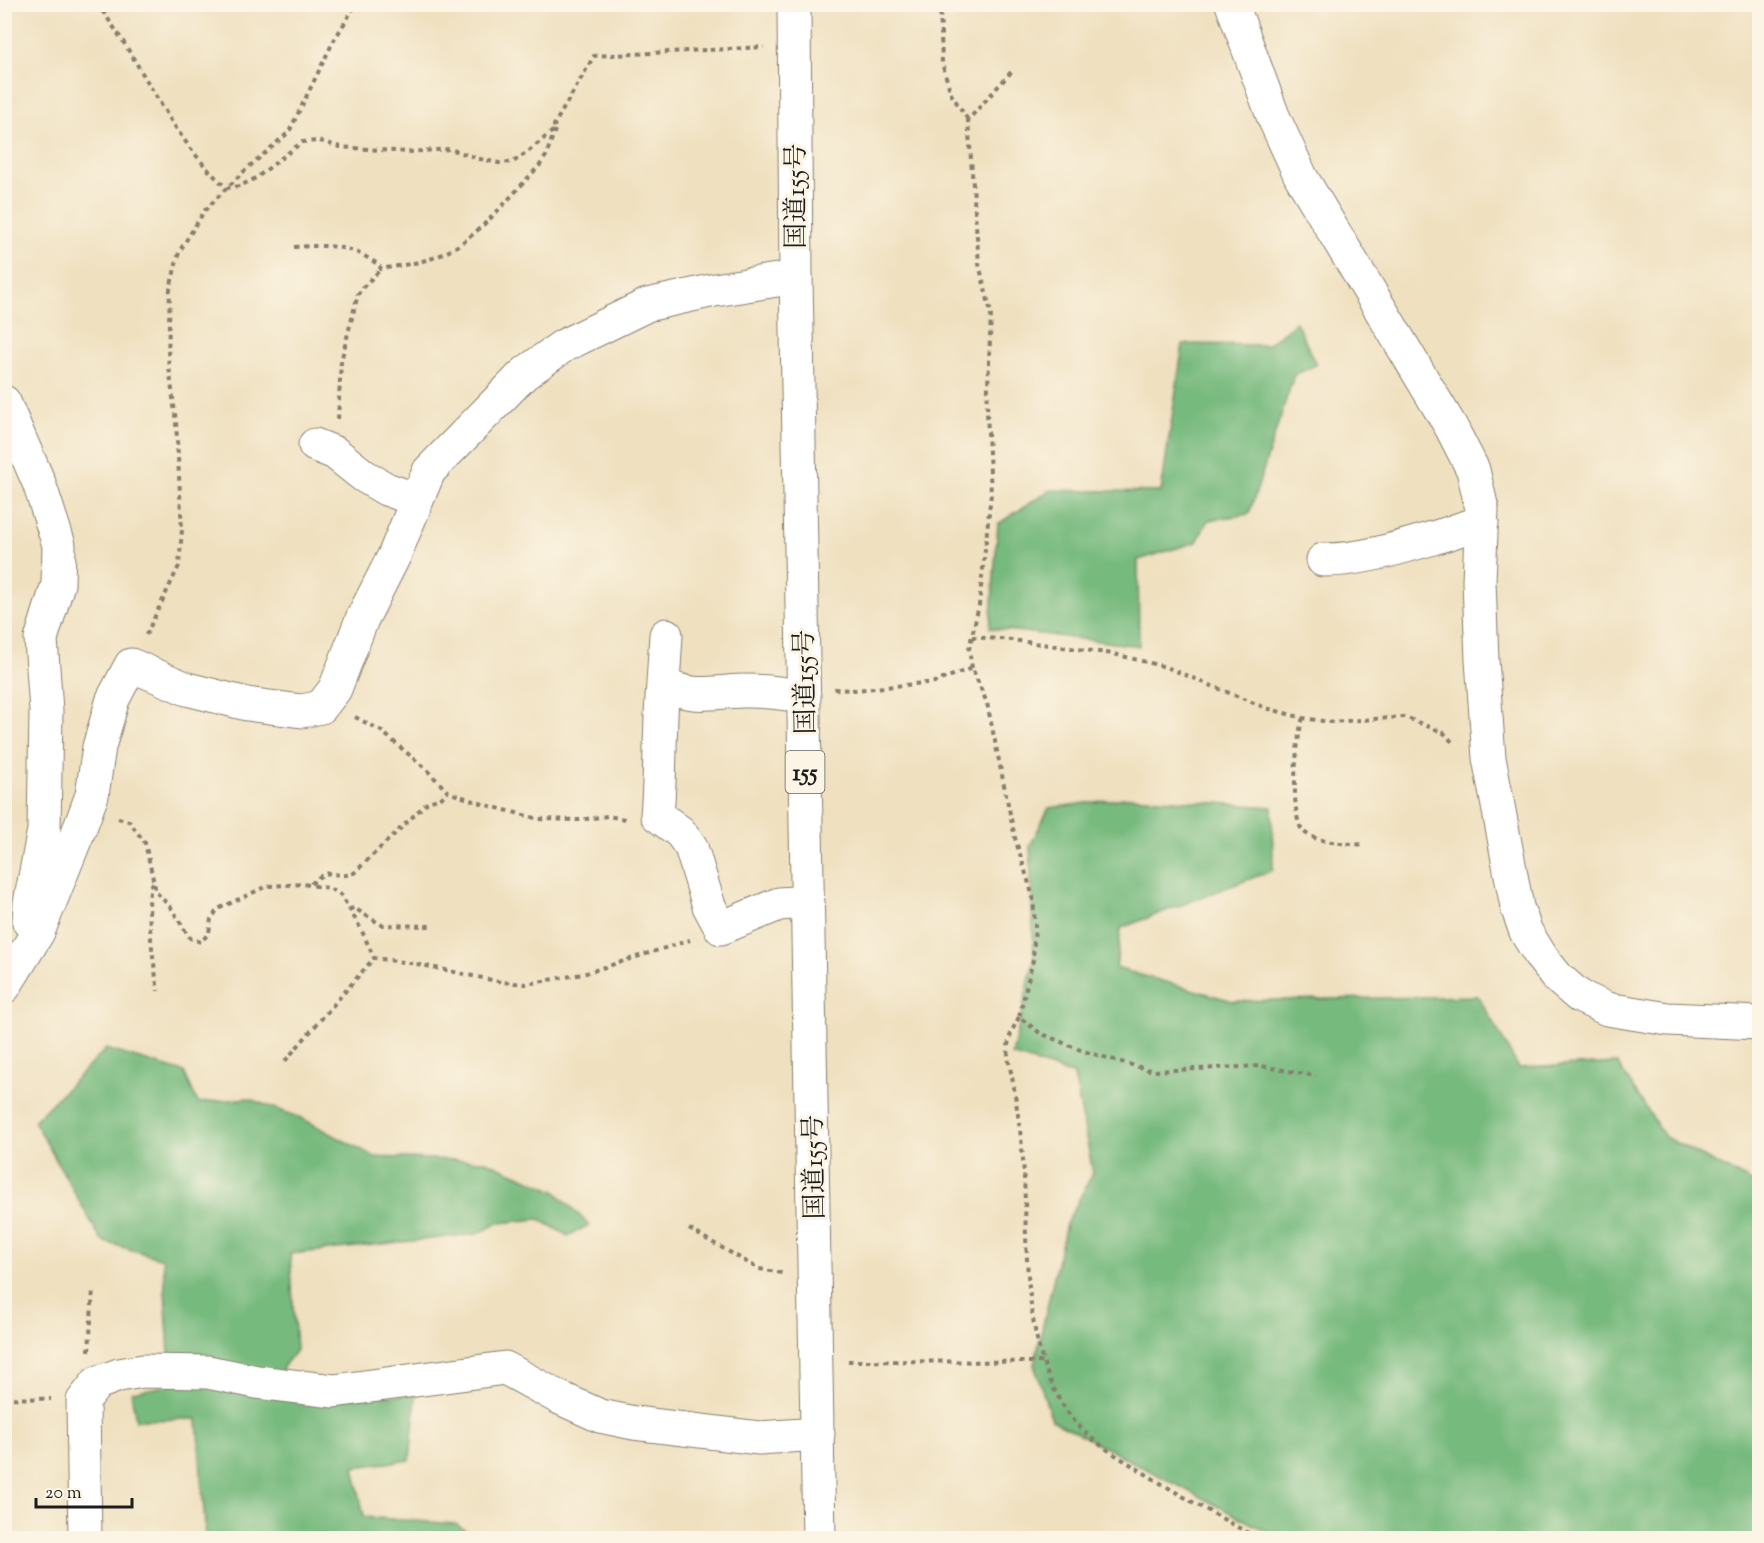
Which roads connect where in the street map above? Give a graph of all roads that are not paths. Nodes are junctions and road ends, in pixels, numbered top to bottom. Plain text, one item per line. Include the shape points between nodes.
1 (794, 4) edge
2 (1232, 4) edge
3 (796, 277) junction
4 (4, 402) edge
5 (327, 435) road end
6 (417, 500) junction
7 (1482, 523) junction
8 (1323, 560) dead end
9 (666, 635) dead end
10 (663, 684) junction
11 (804, 693) junction
12 (808, 902) junction
13 (28, 948) junction
14 (4, 987) edge
15 (1760, 1023) edge
16 (818, 1434) junction
17 (85, 1539) edge
18 (819, 1539) edge

1 - 3 main road, 国道155号 / 155
2 - 7 main road via 1273,116 1301,177 1473,470
3 - 6 main road via 647,305 563,346 524,374 429,471
3 - 11 main road, 国道155号 / 155
4 - 13 main road via 39,483 59,545 58,584 41,639 46,711 44,830 30,903
5 - 6 main road via 335,453 346,463 386,489
6 - 13 main road via 362,619 335,689 321,707 302,711 247,704 187,689 131,665 113,699 84,818
7 - 8 main road via 1370,555
7 - 15 main road via 1479,581 1489,759 1517,907 1542,958 1579,996 1607,1009 1668,1019
9 - 10 main road
10 - 11 main road via 703,695 744,691
10 - 12 main road via 657,815 680,832 691,847 709,906 721,928 779,904
11 - 12 main road, 国道155号 / 155
12 - 16 main road, 国道155号 / 155
13 - 14 main road
16 - 17 main road via 759,1438 600,1416 505,1368 334,1391 208,1372 143,1371 98,1383 83,1401
16 - 18 main road, 国道155号 / 155

